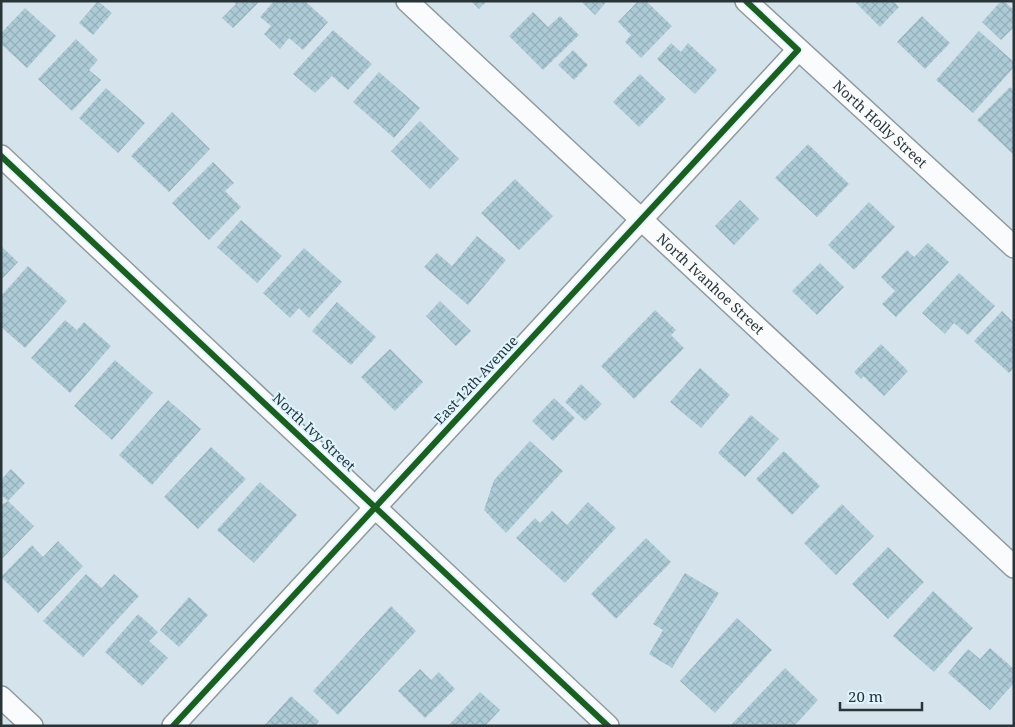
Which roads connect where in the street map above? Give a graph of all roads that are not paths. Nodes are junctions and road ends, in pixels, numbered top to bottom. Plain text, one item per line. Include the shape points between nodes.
1 (407, 1) edge
2 (746, 1) edge
3 (798, 50) junction
4 (1, 156) edge
5 (641, 220) junction
6 (1014, 248) edge
7 (375, 507) junction
8 (1014, 567) edge
9 (1, 697) edge
10 (32, 726) edge
11 (173, 726) edge
12 (608, 726) edge

1 - 5 street, North Ivanhoe Street
2 - 3 street, North Holly Street
3 - 5 street, East 12th Avenue
3 - 6 street, North Holly Street
4 - 7 street, North Ivy Street
5 - 7 street, East 12th Avenue
5 - 8 street, North Ivanhoe Street
7 - 11 street, East 12th Avenue
7 - 12 street, North Ivy Street
9 - 10 street

